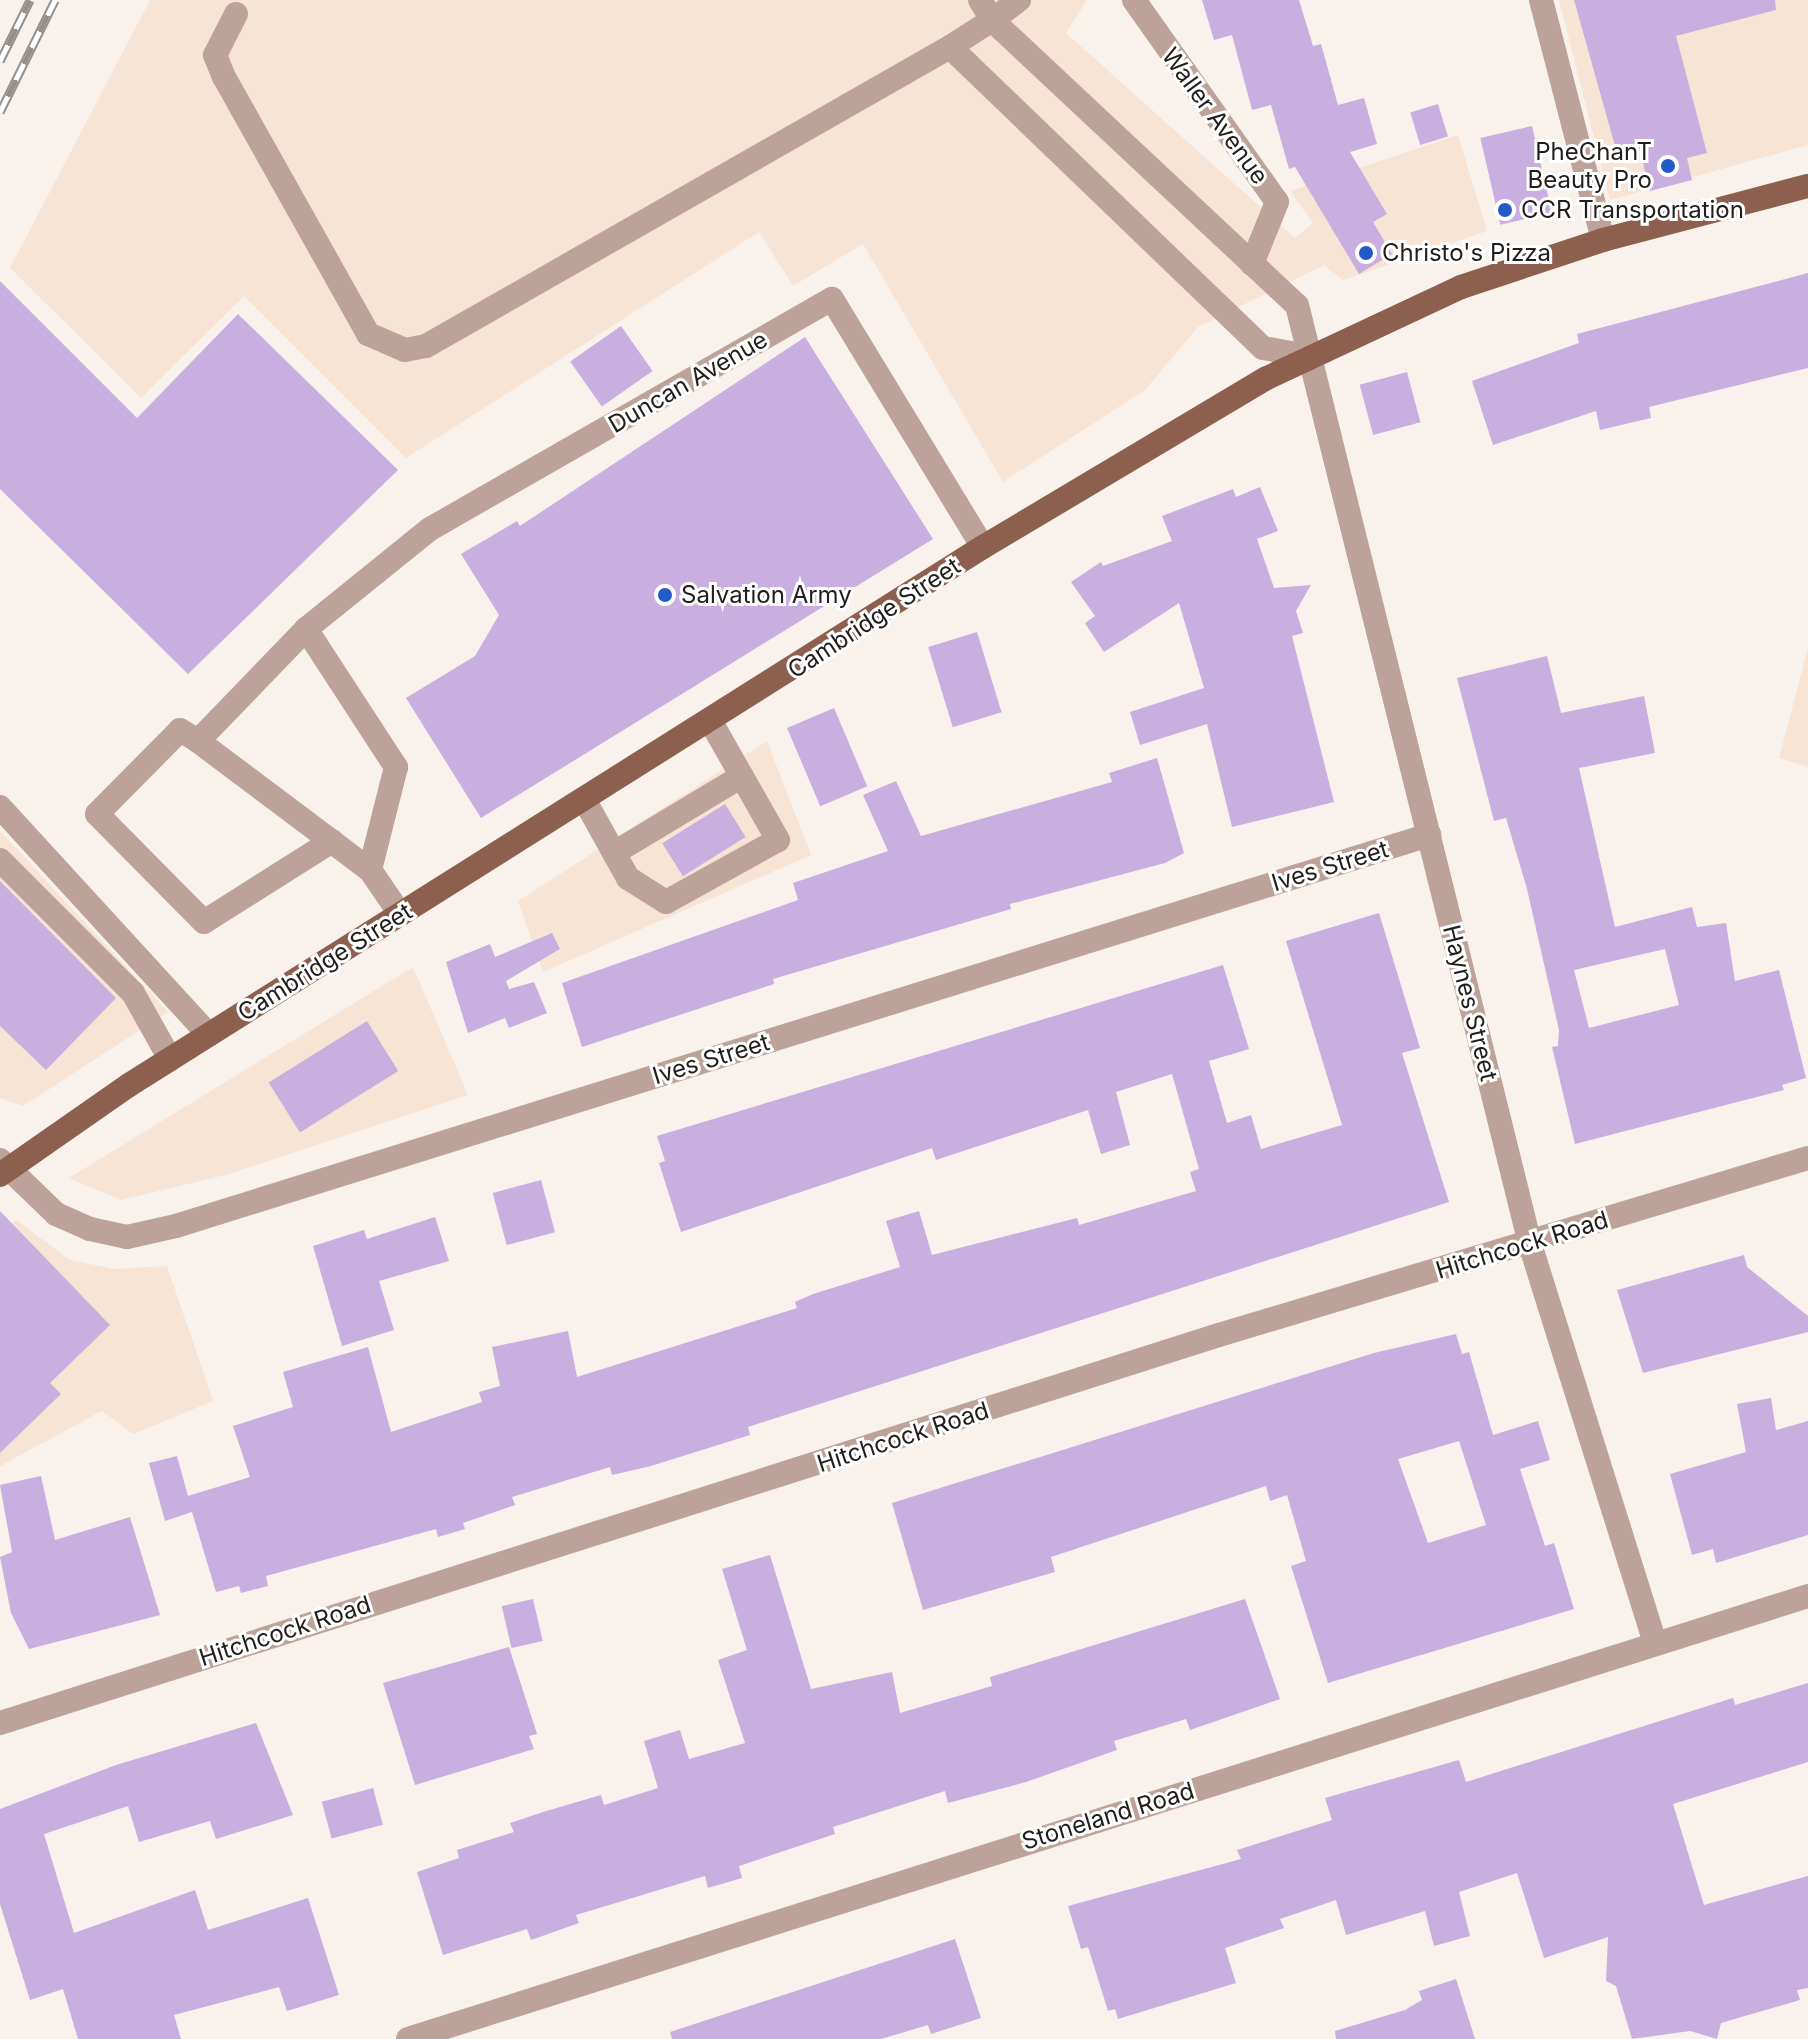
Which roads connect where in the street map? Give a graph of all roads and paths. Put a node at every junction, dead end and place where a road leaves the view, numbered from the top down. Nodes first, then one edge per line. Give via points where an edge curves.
1 (1019, 0) edge
2 (1134, 0) edge
3 (1541, 0) edge
4 (986, 10) edge
5 (236, 14) dead end
6 (950, 47) junction
7 (1808, 186) edge
8 (1603, 240) junction
9 (1252, 264) junction
10 (1307, 356) junction
11 (983, 547) junction
12 (306, 629) junction
13 (711, 722) junction
14 (198, 741) junction
15 (742, 776) junction
16 (585, 801) junction
17 (0, 807) edge
18 (1429, 835) junction
19 (332, 841) junction
20 (614, 853) junction
21 (0, 860) edge
22 (370, 870) junction
23 (400, 914) junction
24 (209, 1035) junction
25 (170, 1059) junction
26 (1808, 1158) edge
27 (3, 1168) edge
28 (1530, 1244) junction
29 (1808, 1596) edge
30 (1655, 1643) junction
31 (0, 1723) edge
32 (408, 2039) edge

1 - 4 street
2 - 9 street, Waller Avenue via 1277,202
3 - 8 street
4 - 6 street
4 - 9 street
5 - 6 street via 215,55 224,77 368,334 405,350 426,346
6 - 10 street via 1263,348
7 - 8 main road, Cambridge Street
8 - 10 main road, Cambridge Street via 1461,287
9 - 10 street via 1297,305
10 - 11 main road, Cambridge Street
10 - 18 street, Haynes Street
11 - 12 street, Duncan Avenue via 832,299 430,529
11 - 13 main road, Cambridge Street
12 - 14 street
12 - 22 street via 396,767
13 - 15 street
13 - 16 main road, Cambridge Street
14 - 19 street
14 - 19 street via 180,730 97,814 204,922
15 - 20 street
15 - 20 street via 778,840 666,902 628,878
16 - 20 street
16 - 23 main road, Cambridge Street
17 - 24 street
18 - 27 street, Ives Street via 176,1226 127,1237 90,1229 56,1214
18 - 28 street, Haynes Street
19 - 22 street
21 - 25 street via 133,993
22 - 23 street
23 - 24 main road, Cambridge Street
24 - 25 main road, Cambridge Street
25 - 27 main road, Cambridge Street
26 - 28 street, Hitchcock Road
28 - 30 street, Haynes Street
28 - 31 street, Hitchcock Road via 1219,1335
29 - 30 street, Stoneland Road
30 - 32 street, Stoneland Road

